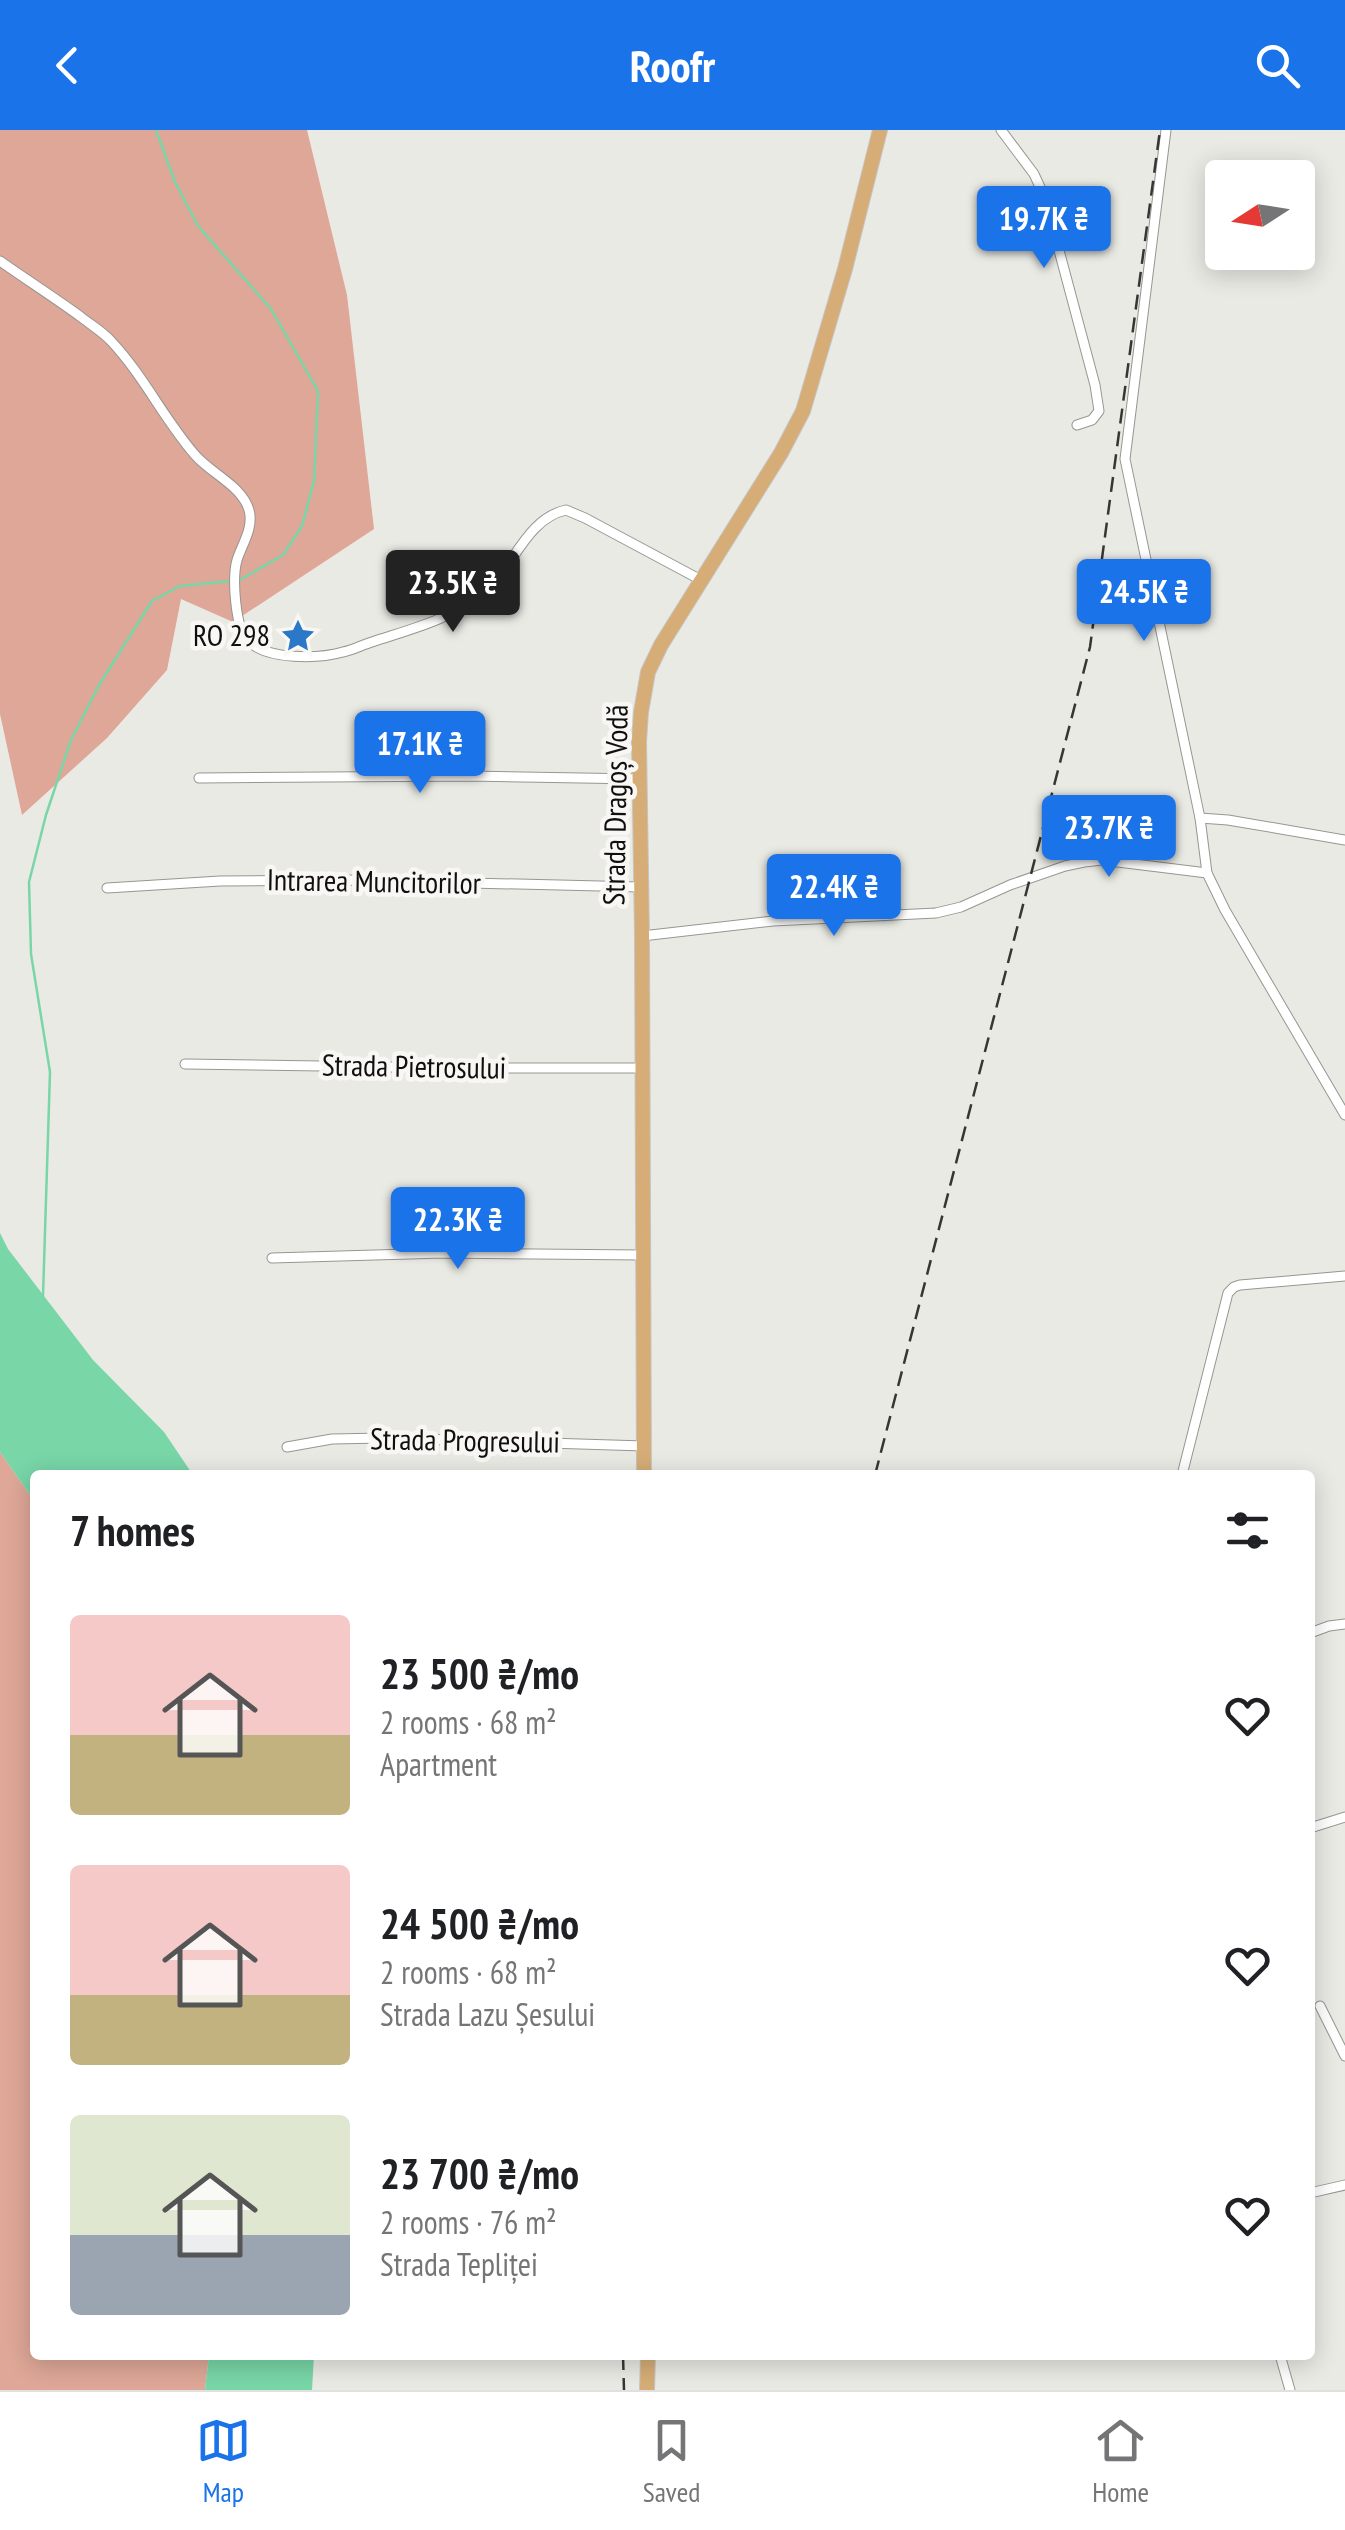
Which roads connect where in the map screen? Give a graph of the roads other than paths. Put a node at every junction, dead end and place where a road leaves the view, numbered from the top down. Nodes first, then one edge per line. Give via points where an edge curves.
1 (880, 130) edge
2 (1001, 130) edge
3 (1166, 130) edge
4 (0, 262) edge
5 (1077, 425) dead end
6 (700, 580) junction
7 (199, 778) dead end
8 (640, 778) junction
9 (1200, 818) junction
10 (1345, 840) edge
11 (1207, 873) junction
12 (641, 887) junction
13 (107, 888) dead end
14 (642, 936) junction
15 (185, 1064) dead end
16 (642, 1068) junction
17 (1345, 1115) edge
18 (643, 1255) junction
19 (272, 1258) dead end
20 (1345, 1276) edge
21 (644, 1446) junction
22 (287, 1447) dead end
23 (644, 1470) edge
24 (1183, 1470) edge
25 (1345, 1624) edge
26 (1315, 1631) edge
27 (1345, 1817) edge
28 (1315, 1826) edge
29 (1320, 2006) dead end
30 (1345, 2056) edge
31 (1345, 2186) edge
32 (1315, 2192) edge
33 (648, 2360) edge
34 (1281, 2360) edge
35 (647, 2390) edge
36 (1290, 2390) edge

1 - 6 main road, Strada Dragoș Vodă via 803,411
2 - 5 street via 1045,198 1094,384 1099,411
3 - 9 street via 1125,458
4 - 6 street via 110,339 175,432 243,497 250,528 235,586 240,629 259,648 306,658 344,652 458,612 487,591 544,519 566,510
6 - 8 main road, Strada Dragoș Vodă via 648,672
7 - 8 street
8 - 12 main road, Strada Dragoș Vodă
9 - 10 street
9 - 11 street
11 - 14 street via 1102,860 1064,866 936,913
11 - 17 street
12 - 13 street, Intrarea Muncitorilor via 292,880
12 - 14 main road, Strada Dragoș Vodă
14 - 16 main road, Strada Dragoș Vodă
15 - 16 street, Strada Pietrosului
16 - 18 main road, Strada Dragoș Vodă
18 - 19 street
18 - 21 main road, Strada Dragoș Vodă
20 - 24 street via 1240,1285 1228,1293
21 - 22 street, Strada Progresului via 384,1438
21 - 23 main road, Strada Dragoș Vodă
25 - 26 street
27 - 28 street
29 - 30 street
31 - 32 street
33 - 35 main road
34 - 36 street

